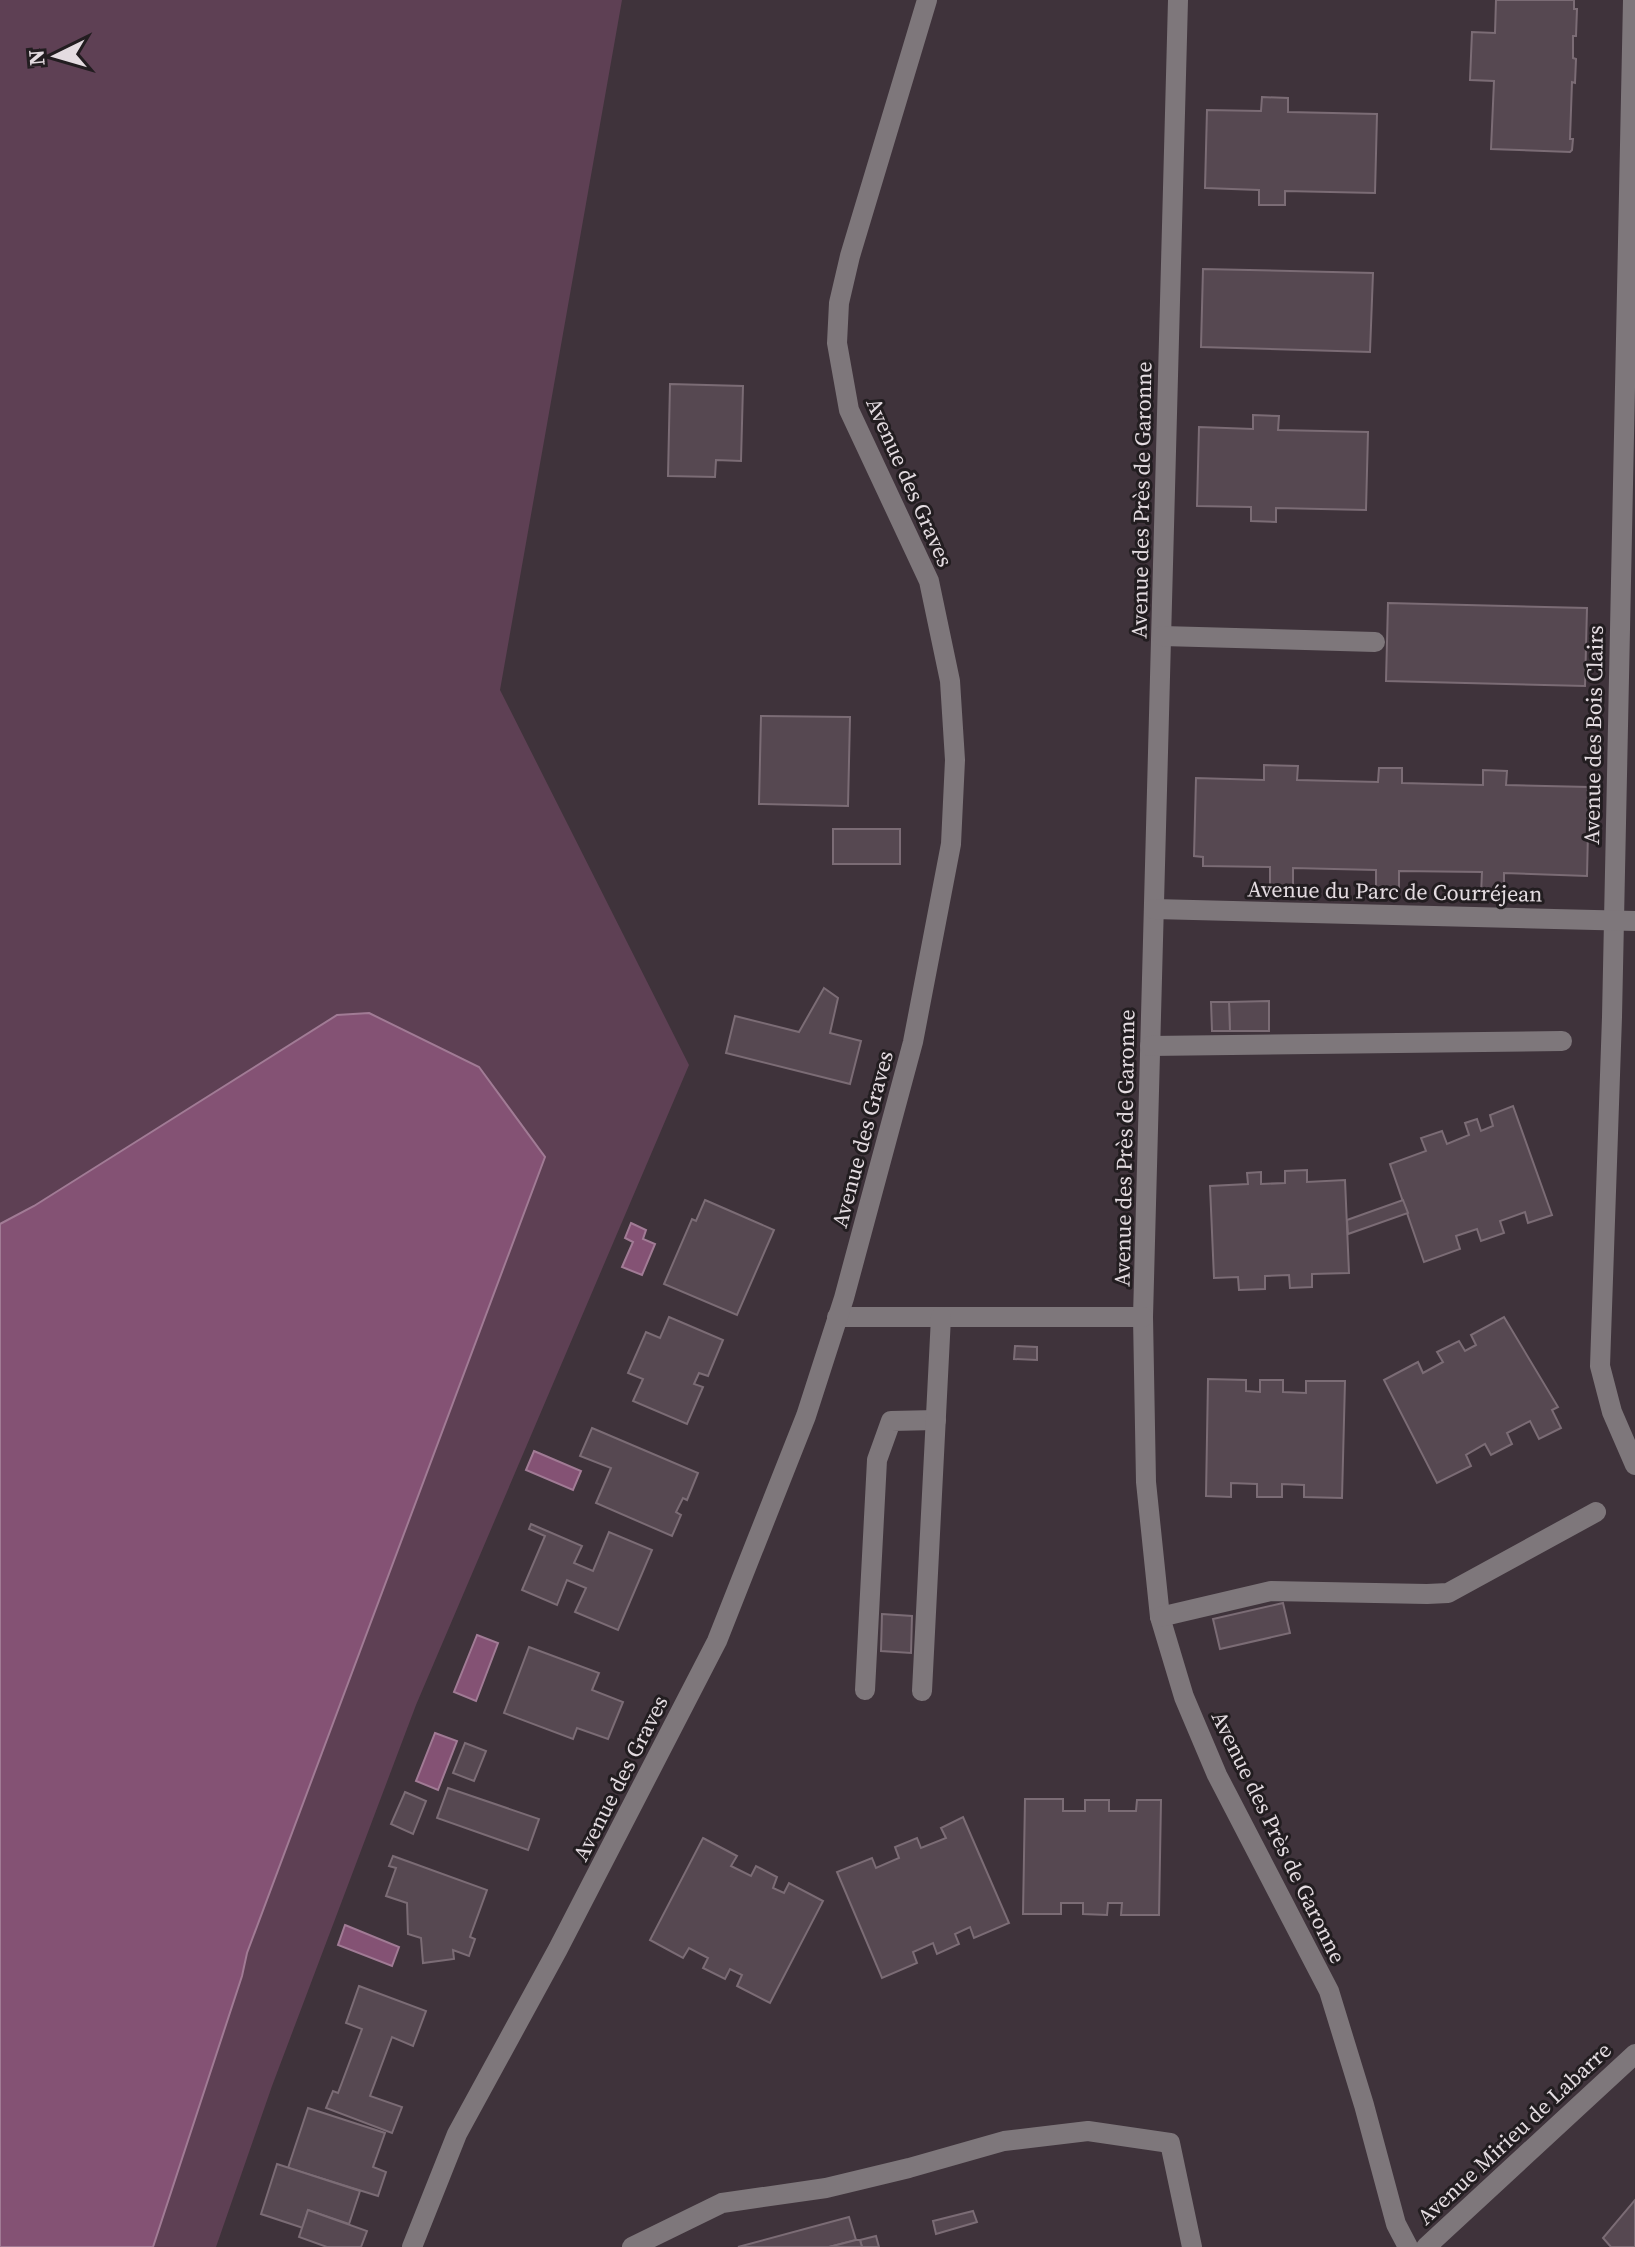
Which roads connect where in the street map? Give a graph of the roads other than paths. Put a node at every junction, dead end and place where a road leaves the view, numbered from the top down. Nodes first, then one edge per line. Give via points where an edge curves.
1 (927, 0) edge
2 (1178, 0) edge
3 (1633, 0) edge
4 (1162, 636) junction
5 (1375, 642) dead end
6 (1154, 909) junction
7 (1612, 920) junction
8 (1635, 921) edge
9 (1562, 1041) dead end
10 (1150, 1046) junction
11 (837, 1317) junction
12 (941, 1317) junction
13 (1143, 1317) junction
14 (936, 1420) junction
15 (1635, 1465) edge
16 (1596, 1512) dead end
17 (1160, 1617) junction
18 (865, 1690) dead end
19 (922, 1691) dead end
20 (1635, 2054) edge
21 (412, 2247) edge
22 (632, 2247) edge
23 (1192, 2247) edge
24 (1408, 2247) edge
25 (1426, 2247) edge

1 - 11 street, Avenue des Graves via 850,256 837,343 849,410 929,581 950,681 955,760 951,844 913,1042
2 - 4 street, Avenue des Près de Garonne
3 - 7 street, Avenue des Bois Clairs
4 - 5 street
4 - 6 street, Avenue des Près de Garonne
6 - 7 street, Avenue du Parc de Courréjean
6 - 10 street, Avenue des Près de Garonne
7 - 8 street, Avenue du Parc de Courréjean
7 - 15 street, Avenue des Bois Clairs via 1600,1366 1612,1412
9 - 10 street
10 - 13 street, Avenue des Près de Garonne
11 - 12 street
11 - 21 street, Avenue des Graves via 806,1416 717,1641 457,2134
12 - 13 street
12 - 14 street
13 - 17 street, Avenue des Près de Garonne via 1146,1482
14 - 18 street via 891,1421 877,1460
14 - 19 street
16 - 17 street via 1448,1593 1271,1591
17 - 24 street, Avenue des Près de Garonne via 1184,1697 1217,1775 1329,1991 1396,2224
20 - 25 street, Avenue Mirieu de Labarre
22 - 23 street via 722,2203 826,2188 1004,2141 1088,2131 1170,2143

